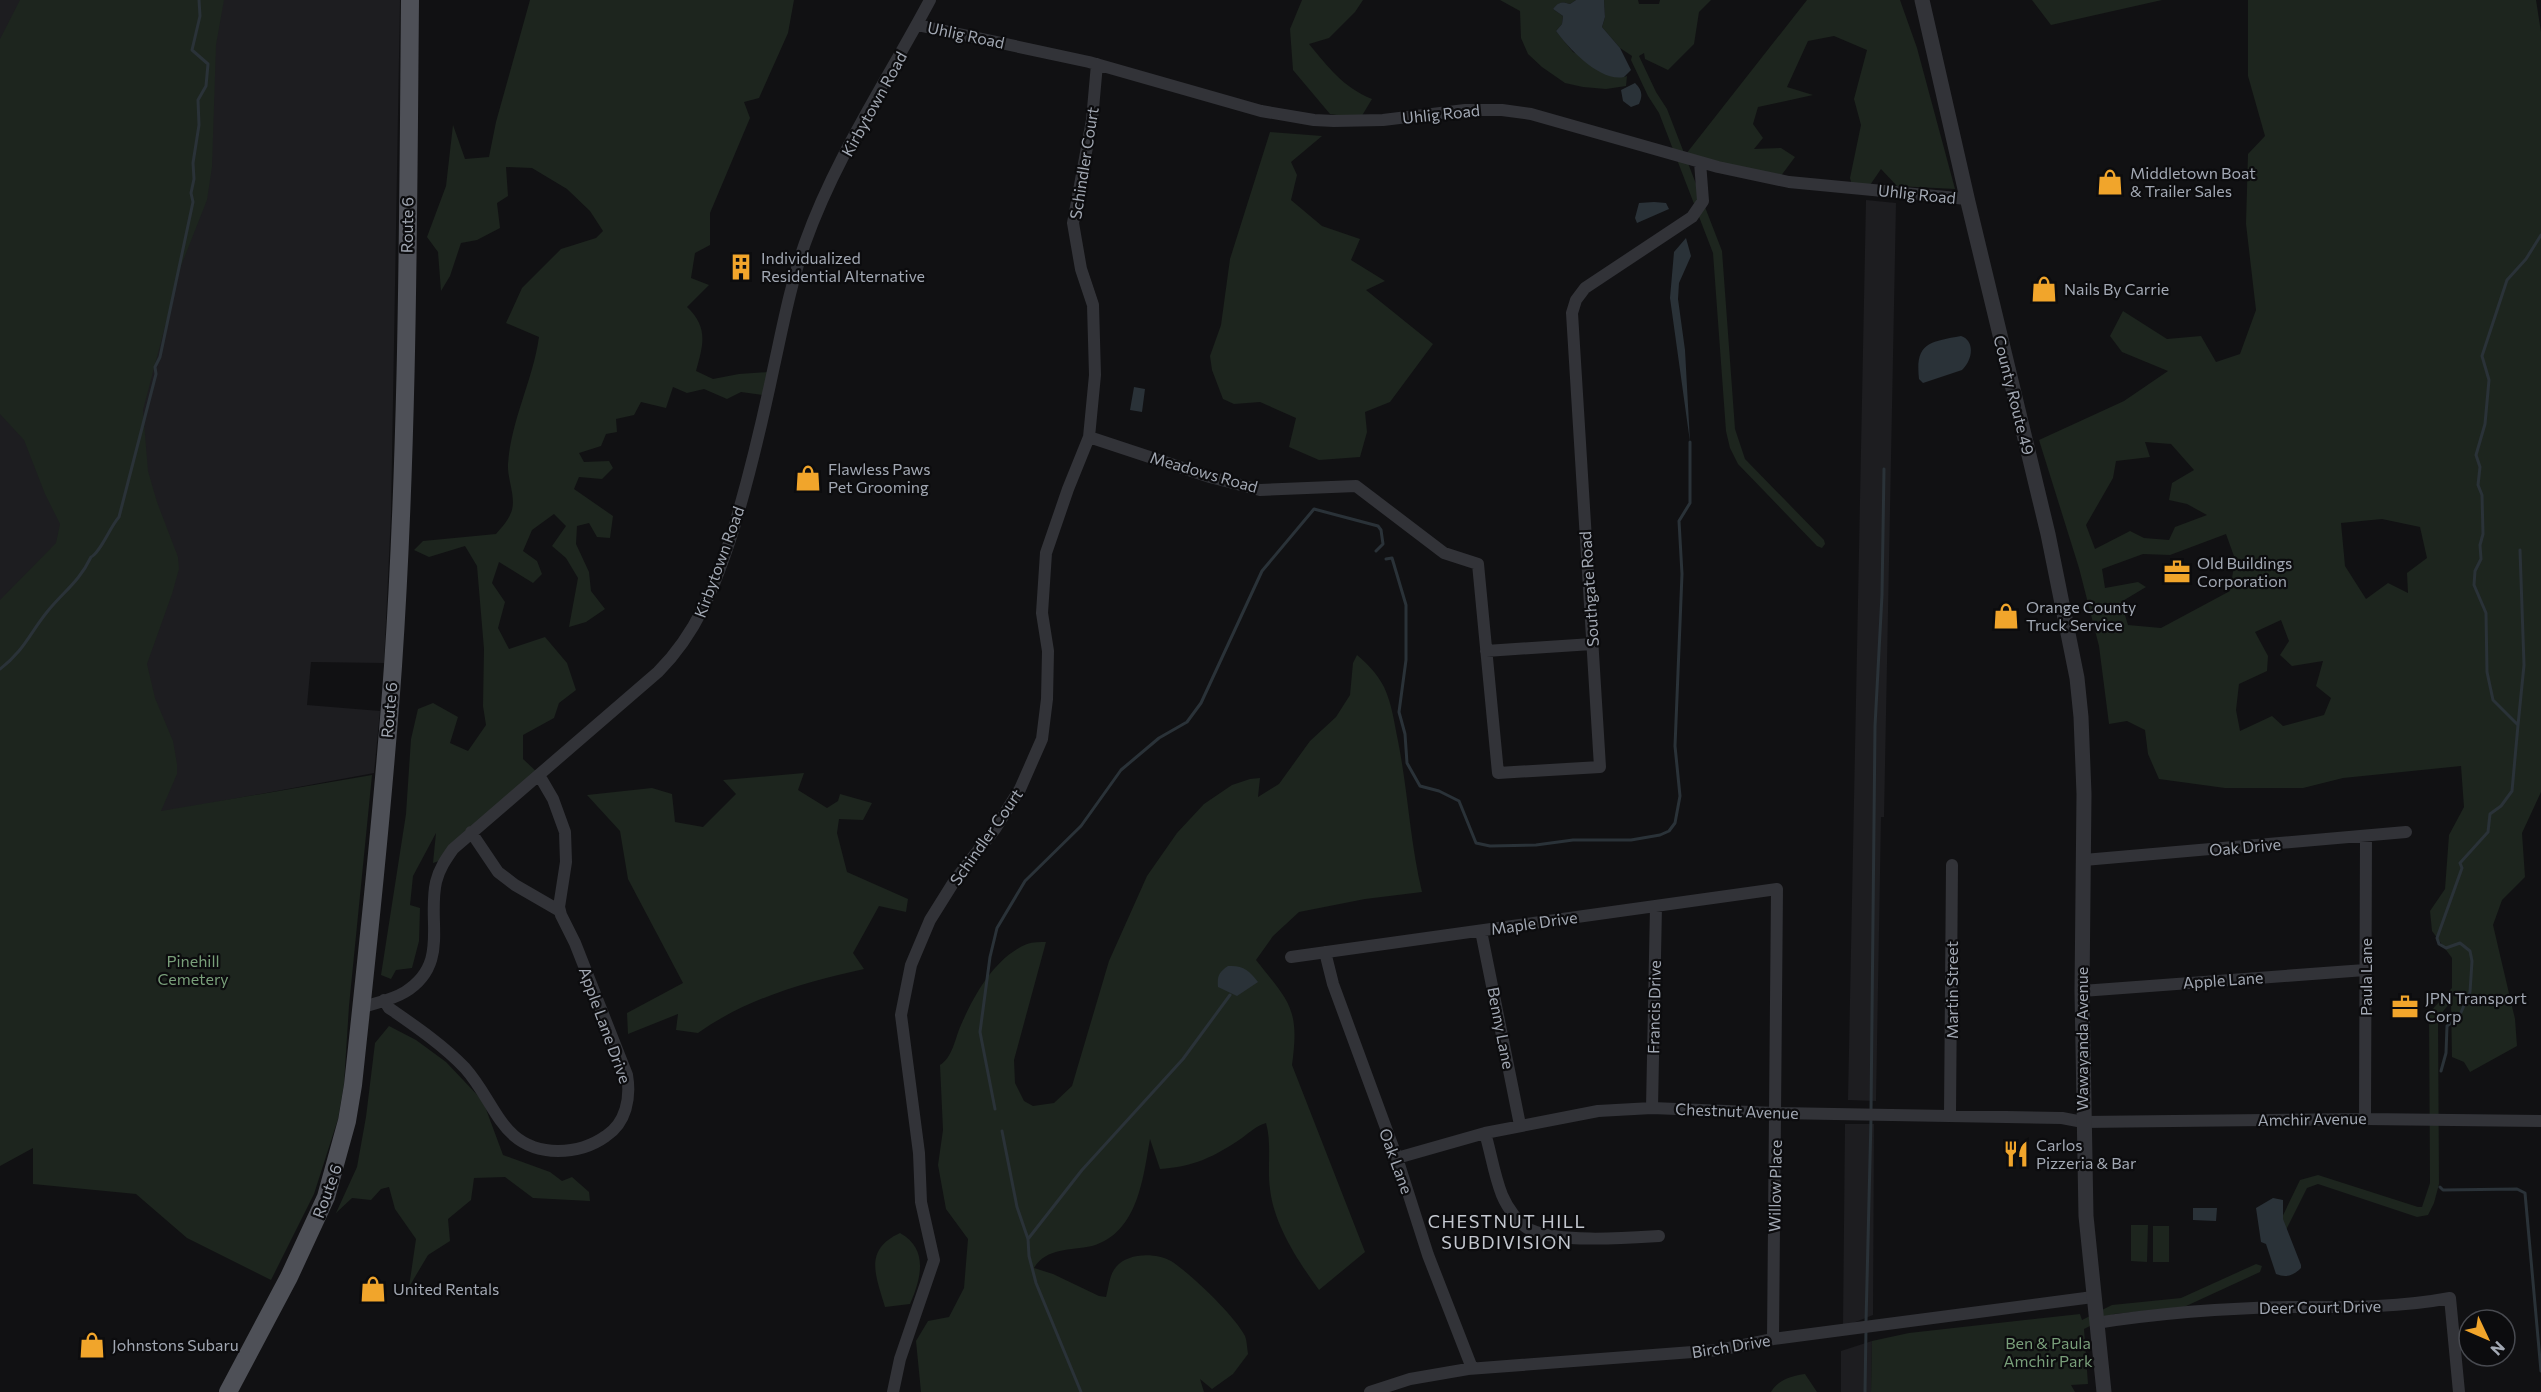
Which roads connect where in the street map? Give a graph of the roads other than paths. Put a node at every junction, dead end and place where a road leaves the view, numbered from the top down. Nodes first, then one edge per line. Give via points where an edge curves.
1 (410, 0) edge
2 (930, 0) edge
3 (1922, 0) edge
4 (917, 25) junction
5 (1097, 64) junction
6 (1700, 162) junction
7 (1967, 199) junction
8 (1089, 437) junction
9 (1478, 564) joint
10 (1592, 644) junction
11 (1486, 651) junction
12 (539, 776) junction
13 (2084, 794) joint
14 (471, 832) junction
15 (2406, 832) dead end
16 (2366, 836) junction
17 (2084, 860) junction
18 (1952, 865) dead end
19 (1778, 889) joint
20 (1656, 906) junction
21 (560, 911) junction
22 (1481, 931) junction
23 (1325, 952) junction
24 (1291, 957) dead end
25 (2365, 970) junction
26 (2082, 991) junction
27 (384, 1000) junction
28 (361, 1008) junction
29 (1652, 1108) junction
30 (1776, 1113) junction
31 (1950, 1115) junction
32 (2365, 1119) junction
33 (2541, 1121) edge
34 (2083, 1122) junction
35 (1520, 1125) junction
36 (1485, 1133) junction
37 (1397, 1158) junction
38 (1659, 1236) dead end
39 (2093, 1297) junction
40 (2096, 1323) junction
41 (1773, 1339) junction
42 (1472, 1368) junction
43 (228, 1392) edge
44 (893, 1392) edge
45 (1370, 1392) edge
46 (2104, 1392) edge
47 (2459, 1392) edge

1 - 28 main road, Route 6 via 398,564 391,691
2 - 4 street, Kirbytown Road
3 - 7 street, County Route 49
4 - 5 street, Uhlig Road
4 - 12 street, Kirbytown Road via 838,168 811,227 791,290 743,497 718,574 696,624 679,651 658,672
5 - 6 street, Uhlig Road via 1261,111 1304,118 1334,122 1502,110 1549,119
5 - 8 street, Schindler Court via 1092,120 1074,224 1093,304 1096,339
6 - 7 street, Uhlig Road via 1789,182
6 - 10 street, Southgate Road via 1703,201 1692,217 1585,288 1572,313
7 - 13 street, County Route 49 via 2069,634 2081,717
8 - 9 street, Meadows Road via 1260,490 1356,486 1444,553
8 - 44 street, Schindler Court via 1046,553 1042,613 1048,651 1047,699 1041,739 1020,789 930,920 911,965 901,1015 919,1153 921,1202 934,1260 900,1359
9 - 11 street, Southgate Road
10 - 11 street
10 - 11 street, Southgate Road via 1600,766 1498,774
12 - 14 street, Kirbytown Road
12 - 21 street via 553,799 565,832
13 - 17 street, Wawayanda Avenue
14 - 21 street via 498,873
14 - 27 street, Kirbytown Road via 453,849 439,872 435,943 429,965 415,984
15 - 16 street, Oak Drive
16 - 17 street, Oak Drive
16 - 25 street, Paula Lane
17 - 26 street, Wawayanda Avenue
18 - 31 street, Martin Street
19 - 20 street, Maple Drive
19 - 30 street, Willow Place
20 - 22 street, Maple Drive
20 - 29 street, Francis Drive
21 - 27 street, Apple Lane Drive via 627,1075 628,1098 622,1117 612,1132 600,1140 567,1151 540,1150 522,1143 508,1130 462,1065
22 - 23 street, Maple Drive
22 - 35 street, Benny Lane
23 - 24 street, Maple Drive
23 - 37 street, Oak Lane via 1333,984
25 - 26 street, Apple Lane
25 - 32 street, Paula Lane
26 - 34 street, Wawayanda Avenue
27 - 28 street, Kirbytown Road
28 - 43 main road, Route 6 via 347,1121 326,1197
29 - 30 street, Chestnut Avenue
29 - 35 street, Chestnut Avenue via 1598,1111
30 - 31 street, Chestnut Avenue
30 - 41 street, Willow Place
31 - 34 street, Chestnut Avenue
32 - 33 street, Amchir Avenue
32 - 34 street, Amchir Avenue
34 - 39 street, Wawayanda Avenue
35 - 36 street, Chestnut Avenue
36 - 37 street, Chestnut Avenue
36 - 38 street via 1502,1196 1529,1230 1545,1235 1614,1239
37 - 42 street, Oak Lane via 1428,1255
39 - 40 street, Wawayanda Avenue
39 - 41 street, Birch Drive
40 - 46 street, Wawayanda Avenue
40 - 47 street, Deer Court Drive via 2157,1313 2359,1308 2450,1298
41 - 42 street, Birch Drive via 1669,1355
42 - 45 street, Birch Drive via 1410,1379

